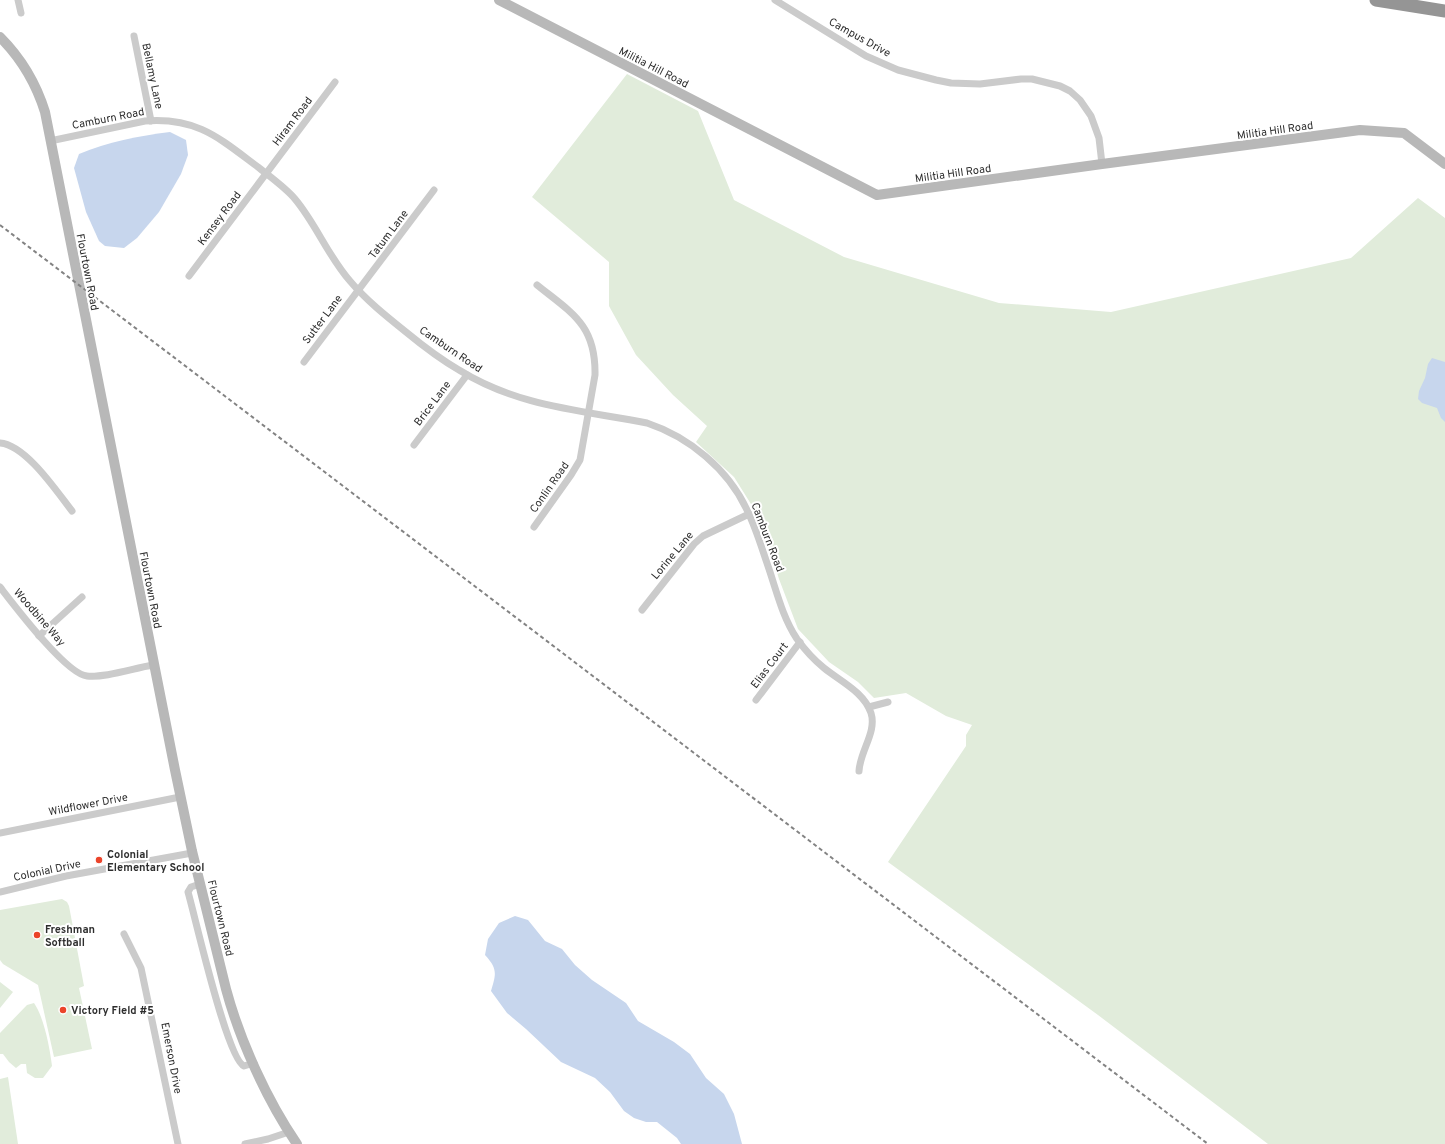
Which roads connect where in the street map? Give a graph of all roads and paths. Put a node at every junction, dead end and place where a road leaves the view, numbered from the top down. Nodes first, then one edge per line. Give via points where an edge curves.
1 (18, 0) edge
2 (499, 0) edge
3 (775, 0) edge
4 (1376, 0) edge
5 (1445, 11) edge
6 (21, 13) dead end
7 (134, 36) dead end
8 (0, 37) edge
9 (335, 82) dead end
10 (151, 120) junction
11 (50, 141) junction
12 (1102, 164) junction
13 (1445, 164) edge
14 (266, 174) junction
15 (434, 190) dead end
16 (189, 276) dead end
17 (537, 285) dead end
18 (358, 290) junction
19 (304, 362) dead end
20 (467, 375) junction
21 (589, 413) junction
22 (0, 443) edge
23 (414, 445) dead end
24 (72, 512) dead end
25 (749, 514) junction
26 (534, 527) dead end
27 (0, 587) edge
28 (82, 596) dead end
29 (642, 610) dead end
30 (39, 636) junction
31 (800, 642) junction
32 (153, 665) junction
33 (756, 700) dead end
34 (888, 702) dead end
35 (869, 707) junction
36 (859, 771) dead end
37 (180, 797) junction
38 (0, 833) edge
39 (192, 853) junction
40 (0, 892) edge
41 (124, 934) dead end
42 (289, 1132) junction
43 (178, 1144) edge
44 (245, 1144) edge
45 (297, 1144) edge

1 - 6 street
2 - 12 main road, Militia Hill Road via 877,195
3 - 12 street, Campus Drive via 866,56 898,70 951,83 980,84 1032,79 1052,83 1070,91 1091,116 1099,138
4 - 5 highway
7 - 10 street, Bellamy Lane
8 - 11 main road, Flourtown Road via 19,59 37,89 45,112
9 - 14 street, Hiram Road
10 - 11 street, Camburn Road
10 - 14 street, Camburn Road via 173,121 210,133
11 - 32 main road, Flourtown Road
12 - 13 main road, Militia Hill Road via 1360,130 1404,134
14 - 16 street, Kensey Road
14 - 18 street, Camburn Road via 294,197 339,268
15 - 18 street, Tatum Lane
17 - 21 street, Conlin Road via 579,320 591,341 595,375
18 - 19 street, Sutter Lane
18 - 20 street, Camburn Road via 434,354
20 - 21 street, Camburn Road via 527,401
20 - 23 street, Brice Lane
21 - 25 street, Camburn Road via 647,423 682,439 714,464 740,497
21 - 26 street, Conlin Road via 580,460
22 - 24 street via 24,454
25 - 29 street, Lorine Lane via 699,539 684,554
25 - 31 street, Camburn Road via 783,611
27 - 30 street, Woodbine Way
28 - 30 street
30 - 32 street, Woodbine Way via 70,666 85,676
31 - 33 street, Elias Court
31 - 35 street, Camburn Road via 817,662 857,693
32 - 37 main road, Flourtown Road
34 - 35 street
35 - 36 street via 873,718 872,731 861,756
37 - 38 street, Wildflower Drive
37 - 39 main road, Flourtown Road
39 - 40 street, Colonial Drive via 66,876
39 - 42 main road, Flourtown Road via 232,1010 269,1096
41 - 43 street, Emerson Drive via 141,968
42 - 44 street
42 - 45 main road, Flourtown Road

